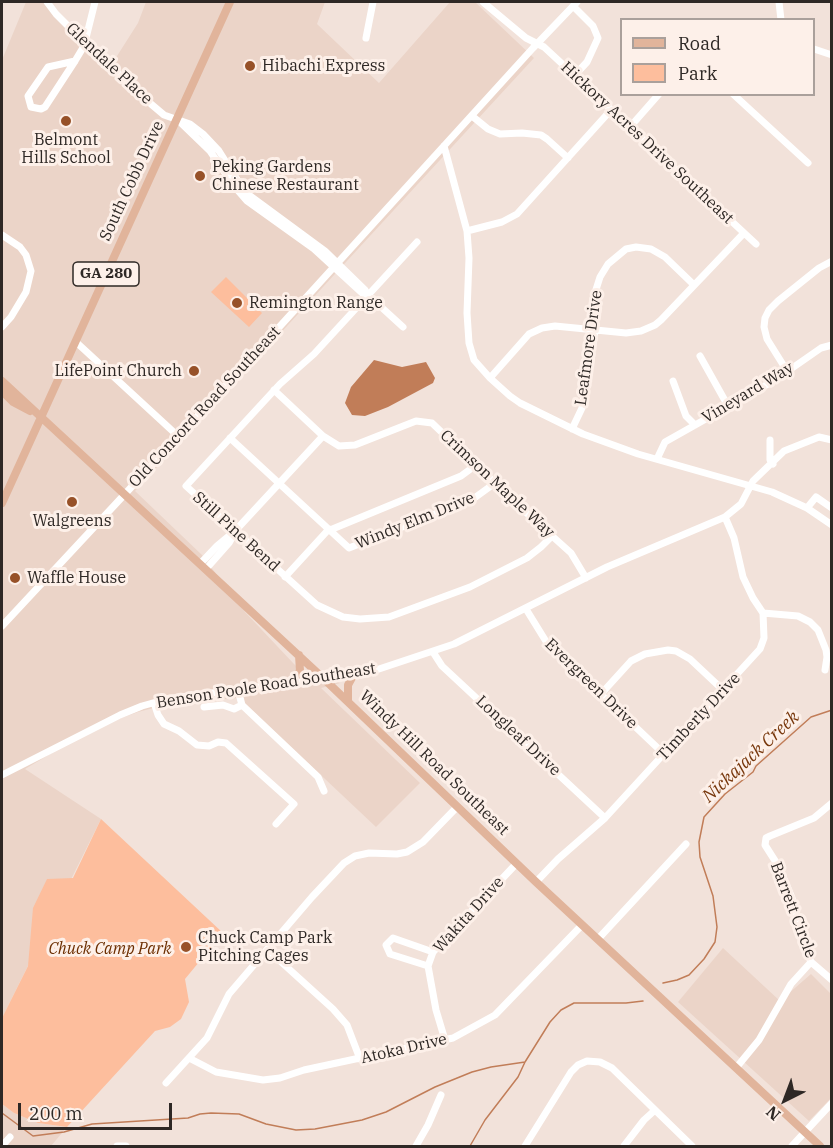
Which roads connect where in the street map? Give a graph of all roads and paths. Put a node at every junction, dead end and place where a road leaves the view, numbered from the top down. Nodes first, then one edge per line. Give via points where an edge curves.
1 (47, 2) edge
2 (95, 2) edge
3 (230, 2) edge
4 (373, 2) edge
5 (483, 2) edge
6 (779, 2) edge
7 (575, 4) edge
8 (781, 18) edge
9 (366, 38) dead end
10 (85, 42) junction
11 (537, 43) junction
12 (815, 50) edge
13 (831, 55) edge
14 (75, 61) junction
15 (574, 76) junction
16 (657, 96) edge
17 (735, 96) edge
18 (611, 110) junction
19 (472, 116) junction
20 (177, 120) junction
21 (630, 127) junction
22 (444, 146) junction
23 (568, 158) junction
24 (808, 163) dead end
25 (467, 231) junction
26 (744, 233) junction
27 (2, 235) edge
28 (417, 242) dead end
29 (756, 244) dead end
30 (831, 261) edge
31 (335, 265) junction
32 (693, 284) junction
33 (368, 295) junction
34 (2, 327) edge
35 (403, 327) dead end
36 (593, 331) junction
37 (75, 342) junction
38 (831, 345) edge
39 (699, 356) dead end
40 (787, 371) junction
41 (490, 378) junction
42 (2, 381) edge
43 (673, 381) dead end
44 (274, 390) junction
45 (2, 392) edge
46 (728, 406) junction
47 (41, 417) junction
48 (695, 425) junction
49 (572, 429) junction
50 (323, 436) junction
51 (179, 437) junction
52 (230, 438) junction
53 (770, 440) dead end
54 (831, 440) edge
55 (657, 459) junction
56 (773, 464) junction
57 (476, 465) junction
58 (279, 483) junction
59 (495, 483) junction
60 (751, 486) junction
61 (124, 494) junction
62 (2, 503) edge
63 (807, 508) junction
64 (831, 508) edge
65 (725, 517) junction
66 (831, 525) edge
67 (329, 529) junction
68 (235, 531) junction
69 (552, 536) junction
70 (203, 566) junction
71 (285, 577) junction
72 (586, 578) junction
73 (526, 609) junction
74 (763, 613) junction
75 (2, 626) edge
76 (433, 652) junction
77 (299, 655) junction
78 (825, 670) dead end
79 (354, 674) junction
80 (324, 679) junction
81 (291, 683) junction
82 (238, 690) junction
83 (723, 690) junction
84 (601, 694) junction
85 (348, 701) junction
86 (154, 703) junction
87 (242, 705) junction
88 (204, 707) dead end
89 (664, 754) junction
90 (2, 775) edge
91 (324, 791) dead end
92 (831, 804) edge
93 (457, 807) junction
94 (605, 818) junction
95 (276, 824) dead end
96 (686, 844) dead end
97 (516, 864) junction
98 (536, 882) junction
99 (582, 924) junction
100 (598, 939) junction
101 (268, 950) junction
102 (433, 952) junction
103 (811, 962) junction
104 (428, 966) junction
105 (831, 980) edge
106 (445, 1040) junction
107 (189, 1058) junction
108 (360, 1059) junction
109 (736, 1068) junction
110 (166, 1083) dead end
111 (441, 1095) dead end
112 (831, 1103) edge
113 (654, 1111) junction
114 (805, 1132) junction
115 (10, 1137) dead end
116 (2, 1146) edge
117 (117, 1146) edge
118 (126, 1146) edge
119 (416, 1146) edge
120 (525, 1146) edge
121 (624, 1146) edge
122 (692, 1146) edge
123 (792, 1146) edge
124 (820, 1146) edge

1 - 10 street, Glendale Place
2 - 10 street
3 - 20 main road, South Cobb Drive / GA 280
4 - 9 street
5 - 11 street, Hickory Acres Drive Southeast
6 - 8 street
7 - 11 street, Old Concord Road Southeast
7 - 15 street via 598,39 587,62
10 - 14 street
10 - 20 street, Glendale Place via 151,104
11 - 15 street, Hickory Acres Drive Southeast
11 - 19 street, Old Concord Road Southeast
12 - 13 street
14 - 14 street via 45,107 31,107 28,96 48,67
15 - 18 street, Hickory Acres Drive Southeast
16 - 21 street
17 - 24 street
18 - 21 street, Hickory Acres Drive Southeast
18 - 23 street
19 - 22 street, Old Concord Road Southeast
19 - 23 street via 500,134 541,135
20 - 31 street, Glendale Place via 210,151 247,201
20 - 37 main road, South Cobb Drive / GA 280
21 - 26 street, Hickory Acres Drive Southeast
22 - 25 street
22 - 31 street, Old Concord Road Southeast
23 - 25 street via 517,214
25 - 41 street via 468,336 474,360
26 - 29 street, Hickory Acres Drive Southeast
26 - 32 street
27 - 34 street via 20,247 31,271 26,292
28 - 33 street, Still Pine Bend
30 - 40 street via 778,301 765,318 767,339
31 - 33 street, Glendale Place
31 - 51 street, Old Concord Road Southeast
32 - 36 street via 662,320 648,328 626,333
32 - 36 street, Leafmore Drive via 658,252 644,247 626,249 600,277 593,299
33 - 35 street, Glendale Place
33 - 44 street, Still Pine Bend via 314,354
36 - 41 street via 542,328 529,334
36 - 49 street, Leafmore Drive via 582,408
37 - 47 main road, South Cobb Drive / GA 280
37 - 51 street
38 - 40 street, Vineyard Way
39 - 46 street
40 - 46 street, Vineyard Way
41 - 49 street via 510,396
42 - 47 main road, Windy Hill Road Southeast
43 - 48 street via 686,416
44 - 50 street, Crimson Maple Way
44 - 52 street, Still Pine Bend
45 - 47 main road, Windy Hill Road Southeast
46 - 48 street, Vineyard Way
47 - 61 main road, Windy Hill Road Southeast
47 - 62 main road, South Cobb Drive / GA 280
48 - 55 street, Vineyard Way via 664,442
49 - 55 street
50 - 57 street, Crimson Maple Way via 347,447 412,422 428,421
50 - 58 street
51 - 61 street, Old Concord Road Southeast
52 - 58 street, Windy Elm Drive
52 - 68 street, Still Pine Bend via 186,486
53 - 56 street
54 - 56 street, Benson Poole Road Southeast via 819,437 784,451
55 - 60 street
56 - 60 street, Benson Poole Road Southeast
57 - 59 street, Crimson Maple Way
57 - 67 street via 461,477
58 - 67 street, Windy Elm Drive
58 - 68 street
59 - 67 street, Windy Elm Drive via 473,499 349,548
59 - 69 street, Crimson Maple Way
60 - 63 street
60 - 65 street, Benson Poole Road Southeast via 741,504
61 - 70 main road, Windy Hill Road Southeast
61 - 75 street, Old Concord Road Southeast
63 - 64 street via 816,497
63 - 66 street
65 - 72 street, Benson Poole Road Southeast
65 - 74 street via 735,538 743,577
67 - 71 street
68 - 70 street via 229,543
68 - 71 street, Still Pine Bend
69 - 71 street, Still Pine Bend via 527,558 470,587 379,619 352,618 325,609
69 - 72 street, Crimson Maple Way via 574,556
70 - 77 main road, Windy Hill Road Southeast
72 - 73 street, Benson Poole Road Southeast
73 - 76 street, Benson Poole Road Southeast
73 - 84 street, Evergreen Drive via 547,643
74 - 78 street via 810,621 826,650
74 - 83 street, Timberly Drive via 764,638 760,649
76 - 79 street, Benson Poole Road Southeast
76 - 94 street, Longleaf Drive via 442,666
77 - 80 main road, Windy Hill Road Southeast
77 - 81 main road via 300,671
79 - 80 street, Benson Poole Road Southeast
79 - 85 main road via 348,685
80 - 81 street, Benson Poole Road Southeast
80 - 85 main road, Windy Hill Road Southeast
81 - 82 street, Benson Poole Road Southeast
82 - 86 street, Benson Poole Road Southeast
82 - 87 street
83 - 84 street via 690,659 668,650 645,654 632,662
83 - 89 street, Timberly Drive
84 - 89 street, Evergreen Drive
85 - 93 main road, Windy Hill Road Southeast
86 - 90 street, Benson Poole Road Southeast via 123,713
86 - 95 street via 164,724 197,746 226,743 294,804
87 - 88 street via 234,709 223,705
87 - 91 street via 318,777
89 - 94 street, Timberly Drive
92 - 103 street, Barrett Circle via 814,818 773,834 765,842 792,898
93 - 97 main road, Windy Hill Road Southeast
93 - 101 street via 423,843 407,852 369,853 344,863
94 - 98 street, Timberly Drive
96 - 100 street
97 - 98 main road, Windy Hill Road Southeast
97 - 102 street, Wakita Drive
98 - 99 main road, Windy Hill Road Southeast
99 - 100 main road, Windy Hill Road Southeast
99 - 106 street, Atoka Drive via 495,1015
100 - 109 main road, Windy Hill Road Southeast
101 - 107 street via 229,994 207,1038
101 - 108 street via 347,1025
102 - 104 street, Wakita Drive
102 - 104 street via 393,938 386,945 390,954
103 - 105 street, Barrett Circle
103 - 109 street via 791,984 759,1040
104 - 106 street, Wakita Drive
106 - 108 street, Atoka Drive
107 - 108 street, Atoka Drive via 216,1072 263,1080
107 - 110 street
109 - 114 main road, Windy Hill Road Southeast
111 - 119 street
112 - 114 street
113 - 120 street via 612,1068 587,1061 572,1072
113 - 121 street
113 - 122 street
114 - 123 street
114 - 124 main road, Windy Hill Road Southeast
115 - 116 street
117 - 118 street

